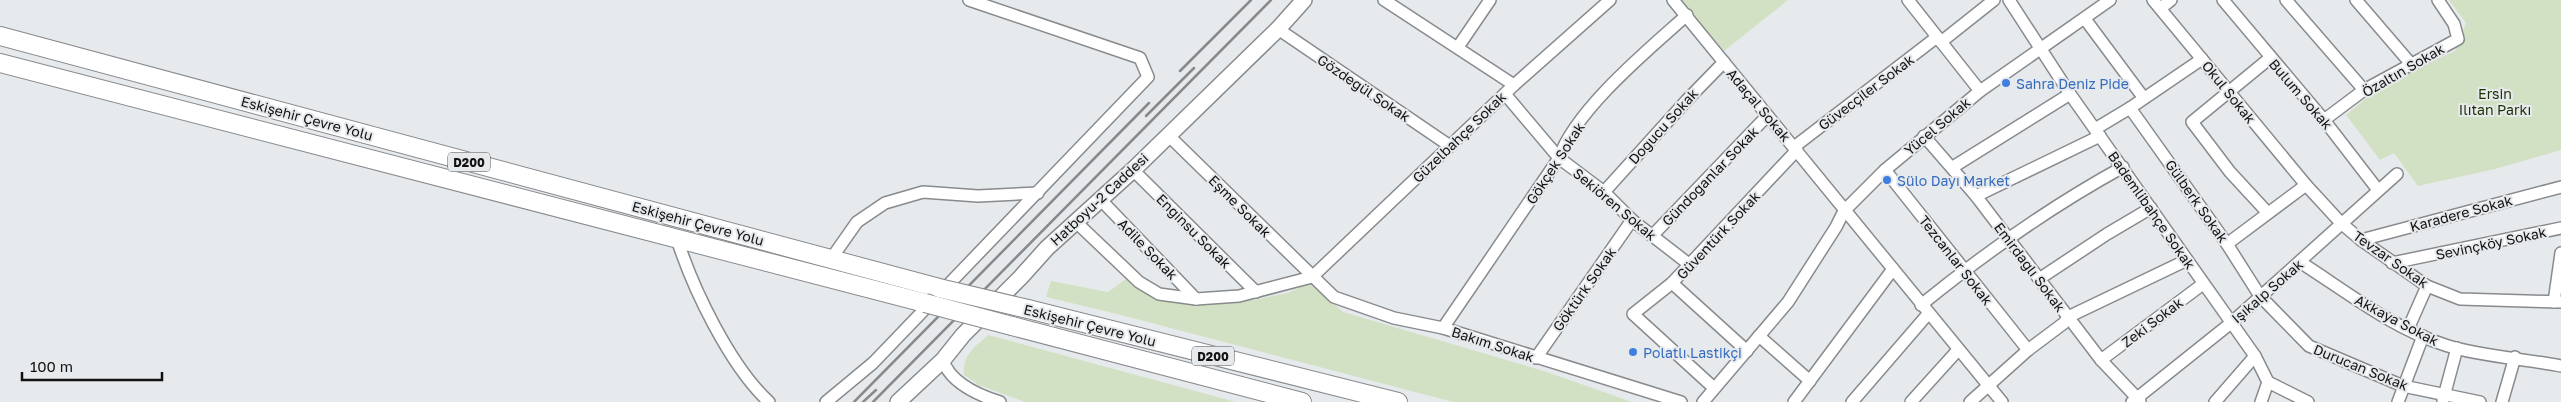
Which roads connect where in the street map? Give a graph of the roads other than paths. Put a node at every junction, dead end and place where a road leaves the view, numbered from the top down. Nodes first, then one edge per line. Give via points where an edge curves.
1 (969, 0) edge
2 (1304, 0) edge
3 (1384, 0) edge
4 (1490, 0) edge
5 (1610, 0) edge
6 (1673, 0) edge
7 (1908, 0) edge
8 (1994, 0) edge
9 (2009, 0) edge
10 (2110, 0) edge
11 (2171, 0) edge
12 (2222, 0) edge
13 (2286, 0) edge
14 (2356, 0) edge
15 (2438, 0) edge
16 (2157, 4) edge
17 (1687, 15) junction
18 (2085, 19) junction
19 (1278, 29) junction
20 (0, 36) edge
21 (1939, 40) junction
22 (1458, 47) junction
23 (2042, 49) junction
24 (2202, 58) junction
25 (2270, 58) junction
26 (1724, 62) junction
27 (0, 63) edge
28 (2411, 64) junction
29 (1514, 85) junction
30 (2364, 90) junction
31 (1980, 91) junction
32 (2230, 93) junction
33 (1505, 94) junction
34 (2070, 94) junction
35 (2143, 97) junction
36 (2130, 108) junction
37 (1767, 116) junction
38 (2324, 120) junction
39 (2097, 132) junction
40 (1168, 134) junction
41 (1924, 136) junction
42 (1450, 146) junction
43 (1796, 148) junction
44 (1559, 158) junction
45 (1953, 167) junction
46 (2123, 167) junction
47 (1133, 170) junction
48 (1885, 170) junction
49 (2397, 174) dead end
50 (2306, 185) junction
51 (2561, 186) edge
52 (2378, 190) junction
53 (1604, 192) junction
54 (1038, 193) junction
55 (1976, 196) junction
56 (1100, 200) junction
57 (2152, 208) junction
58 (1844, 211) junction
59 (2267, 212) junction
60 (1632, 220) junction
61 (1076, 223) junction
62 (2341, 223) junction
63 (2561, 228) edge
64 (1652, 236) junction
65 (2008, 237) junction
66 (677, 239) junction
67 (2361, 240) junction
68 (2227, 244) junction
69 (2561, 253) edge
70 (831, 259) junction
71 (2187, 260) junction
72 (2300, 262) junction
73 (2392, 263) junction
74 (1690, 265) junction
75 (1894, 269) junction
76 (1964, 270) junction
77 (1312, 277) junction
78 (2039, 279) junction
79 (1672, 283) junction
80 (2203, 284) junction
81 (2427, 286) junction
82 (1256, 292) junction
83 (2260, 296) junction
84 (1196, 299) junction
85 (2557, 302) edge
86 (1924, 310) junction
87 (2068, 317) junction
88 (2230, 323) junction
89 (1443, 328) junction
90 (2408, 329) junction
91 (1759, 336) junction
92 (2423, 336) junction
93 (2457, 348) junction
94 (1747, 350) junction
95 (1958, 350) junction
96 (2028, 350) junction
97 (2255, 356) junction
98 (1536, 358) junction
99 (2515, 358) junction
100 (943, 360) junction
101 (2101, 360) junction
102 (2561, 366) edge
103 (1810, 381) junction
104 (2268, 382) junction
105 (1988, 386) junction
106 (2403, 386) junction
107 (1714, 388) junction
108 (2444, 398) edge
109 (2136, 401) edge
110 (769, 402) edge
111 (826, 402) edge
112 (898, 402) edge
113 (1000, 402) edge
114 (1302, 402) edge
115 (1398, 402) edge
116 (1681, 402) edge
117 (1703, 402) edge
118 (1794, 402) edge
119 (1852, 402) edge
120 (1911, 402) edge
121 (1970, 402) edge
122 (2002, 402) edge
123 (2215, 402) edge
124 (2261, 402) edge
125 (2308, 402) edge
126 (2398, 402) edge
127 (2480, 402) edge
128 (2502, 402) edge

1 - 54 street via 1140,58 1148,77
2 - 19 main road, Hatboyu-2 Caddesi
3 - 22 street
4 - 22 street
5 - 29 street, Güzelbahçe Sokak
6 - 17 street, Adaçal Sokak
7 - 21 street
8 - 21 street, Güvecçiler Sokak
9 - 23 street, Bademlibahçe Sokak
10 - 18 street, Yücel Sokak
11 - 16 street
12 - 25 street, Bulum Sokak
13 - 30 street
14 - 28 street
15 - 28 street, Özaltın Sokak via 2454,24 2458,39
16 - 24 street, Okul Sokak
17 - 26 street, Adaçal Sokak
17 - 44 street, Gökçek Sokak via 1598,99 1563,146
18 - 23 street, Yücel Sokak
18 - 35 street
19 - 40 main road, Hatboyu-2 Caddesi
19 - 42 street, Gözdegül Sokak
20 - 70 highway, Eskişehir Çevre Yolu / D200
21 - 31 street
21 - 43 street, Güvecçiler Sokak
22 - 29 street
23 - 31 street, Yücel Sokak
23 - 34 street, Bademlibahçe Sokak
24 - 32 street, Okul Sokak
24 - 35 street
25 - 32 street
25 - 38 street, Bulum Sokak
26 - 37 street, Adaçal Sokak
26 - 53 street, Doğucu Sokak
27 - 66 highway, Eskişehir Çevre Yolu / D200
28 - 30 street, Özaltın Sokak
29 - 33 street, Güzelbahçe Sokak
30 - 38 street, Özaltın Sokak
31 - 41 street, Yücel Sokak
32 - 50 street, Okul Sokak
32 - 59 street via 2192,122 2235,178
33 - 42 street, Güzelbahçe Sokak
33 - 44 street, Sekiören Sokak
34 - 39 street, Bademlibahçe Sokak
34 - 45 street
35 - 36 street
36 - 39 street
36 - 68 street, Gülberk Sokak
37 - 43 street, Adaçal Sokak
37 - 64 street, Gündoğanlar Sokak
38 - 52 street, Bulum Sokak
39 - 46 street, Bademlibahçe Sokak
39 - 55 street
40 - 47 main road, Hatboyu-2 Caddesi
40 - 77 street, Eşme Sokak
41 - 45 street, Emirdağlı Sokak
41 - 48 street, Yücel Sokak
42 - 77 street, Güzelbahçe Sokak
43 - 58 street, Adaçal Sokak
43 - 74 street, Güventürk Sokak
44 - 53 street, Sekiören Sokak
44 - 89 street, Gökçek Sokak
45 - 55 street, Emirdağlı Sokak
46 - 57 street, Bademlibahçe Sokak
46 - 65 street via 2072,195
47 - 56 main road, Hatboyu-2 Caddesi
47 - 82 street, Enginsu Sokak
48 - 58 street, Yücel Sokak
48 - 76 street, Tezcanlar Sokak
49 - 52 street, Işıkalp Sokak
50 - 59 street
50 - 62 street, Okul Sokak
51 - 67 street, Karadere Sokak
52 - 62 street, Işıkalp Sokak
53 - 60 street, Sekiören Sokak
54 - 70 street via 978,196 923,192 885,203 857,222
54 - 111 street via 873,363
55 - 65 street, Emirdağlı Sokak
56 - 61 main road, Hatboyu-2 Caddesi
56 - 84 street, Adile Sokak
57 - 71 street, Bademlibahçe Sokak
57 - 78 street
58 - 75 street, Adaçal Sokak
58 - 91 street, Yücel Sokak via 1788,302
59 - 68 street
60 - 64 street, Sekiören Sokak
60 - 98 street, Göktürk Sokak
61 - 84 street via 1139,282 1159,294
61 - 100 main road, Hatboyu-2 Caddesi via 1047,248
62 - 67 street, Tevzar Sokak
62 - 72 street, Işıkalp Sokak
63 - 73 street, Sevinçköy Sokak
64 - 74 street, Sekiören Sokak
65 - 76 street
65 - 78 street, Emirdağlı Sokak
66 - 110 street via 690,278 734,358 754,389
66 - 114 highway, Eskişehir Çevre Yolu / D200, bridge
67 - 73 street, Tevzar Sokak
68 - 83 street, Gülberk Sokak
69 - 85 street
70 - 115 highway, Eskişehir Çevre Yolu / D200, bridge
71 - 80 street, Bademlibahçe Sokak
71 - 87 street
72 - 83 street, Işıkalp Sokak
72 - 90 street, Akkaya Sokak via 2367,307
73 - 81 street, Tevzar Sokak
74 - 79 street, Güventürk Sokak
75 - 86 street, Adaçal Sokak
75 - 103 street
76 - 86 street
76 - 96 street, Tezcanlar Sokak
77 - 82 street
77 - 89 street, Bakım Sokak via 1334,297 1362,308
78 - 87 street, Emirdağlı Sokak
79 - 94 street
79 - 107 street, Güventürk Sokak via 1633,314
80 - 88 street, Bademlibahçe Sokak
80 - 101 street, Zeki Sokak
81 - 85 street, Tevzar Sokak via 2460,299
81 - 90 street
82 - 84 street
83 - 88 street, Işıkalp Sokak
83 - 106 street, Durucan Sokak via 2309,346
86 - 95 street, Adaçal Sokak
86 - 119 street
87 - 96 street
87 - 101 street, Emirdağlı Sokak
88 - 97 street, Bademlibahçe Sokak
88 - 109 street, Işıkalp Sokak
89 - 98 street, Bakım Sokak
90 - 92 street, Akkaya Sokak
91 - 94 street, Yücel Sokak
91 - 103 street
92 - 93 street, Akkaya Sokak
92 - 106 street
93 - 99 street, Akkaya Sokak
93 - 108 street
94 - 107 street, Yücel Sokak
95 - 105 street, Adaçal Sokak
95 - 120 street
96 - 105 street
97 - 104 street, Bademlibahçe Sokak
97 - 123 street
98 - 116 street, Bakım Sokak
99 - 102 street, Akkaya Sokak
99 - 128 street
100 - 112 main road, Hatboyu-2 Caddesi
100 - 113 street via 951,375 962,384
101 - 109 street, Emirdağlı Sokak
103 - 118 street
104 - 124 street
104 - 125 street
105 - 121 street
105 - 122 street, Adaçal Sokak
106 - 108 street, Durucan Sokak
106 - 126 street
107 - 117 street, Yücel Sokak
108 - 127 street, Durucan Sokak

